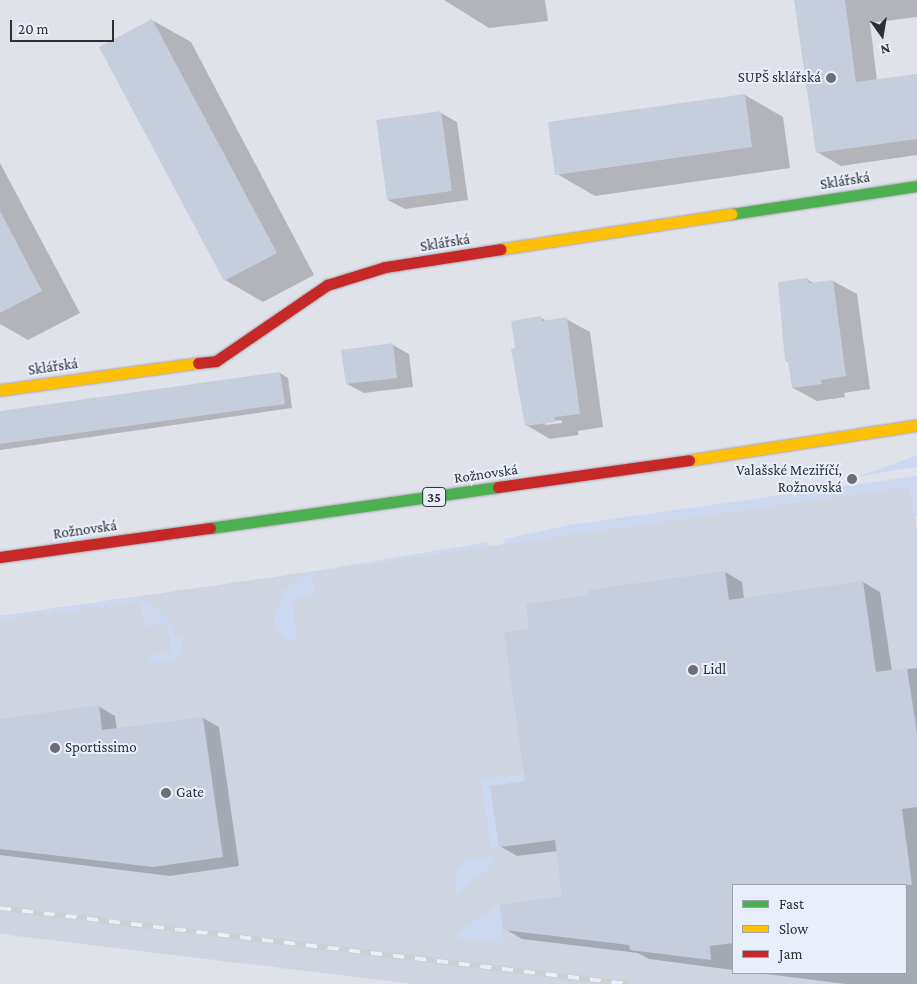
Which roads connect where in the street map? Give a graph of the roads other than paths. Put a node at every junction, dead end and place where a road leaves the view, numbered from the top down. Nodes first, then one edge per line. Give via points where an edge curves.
1 (917, 186) edge
2 (0, 390) edge
3 (917, 425) edge
4 (0, 557) edge

1 - 2 street, Sklářská via 385,267 327,285 216,361
3 - 4 street, Rožnovská / 35 via 679,462

